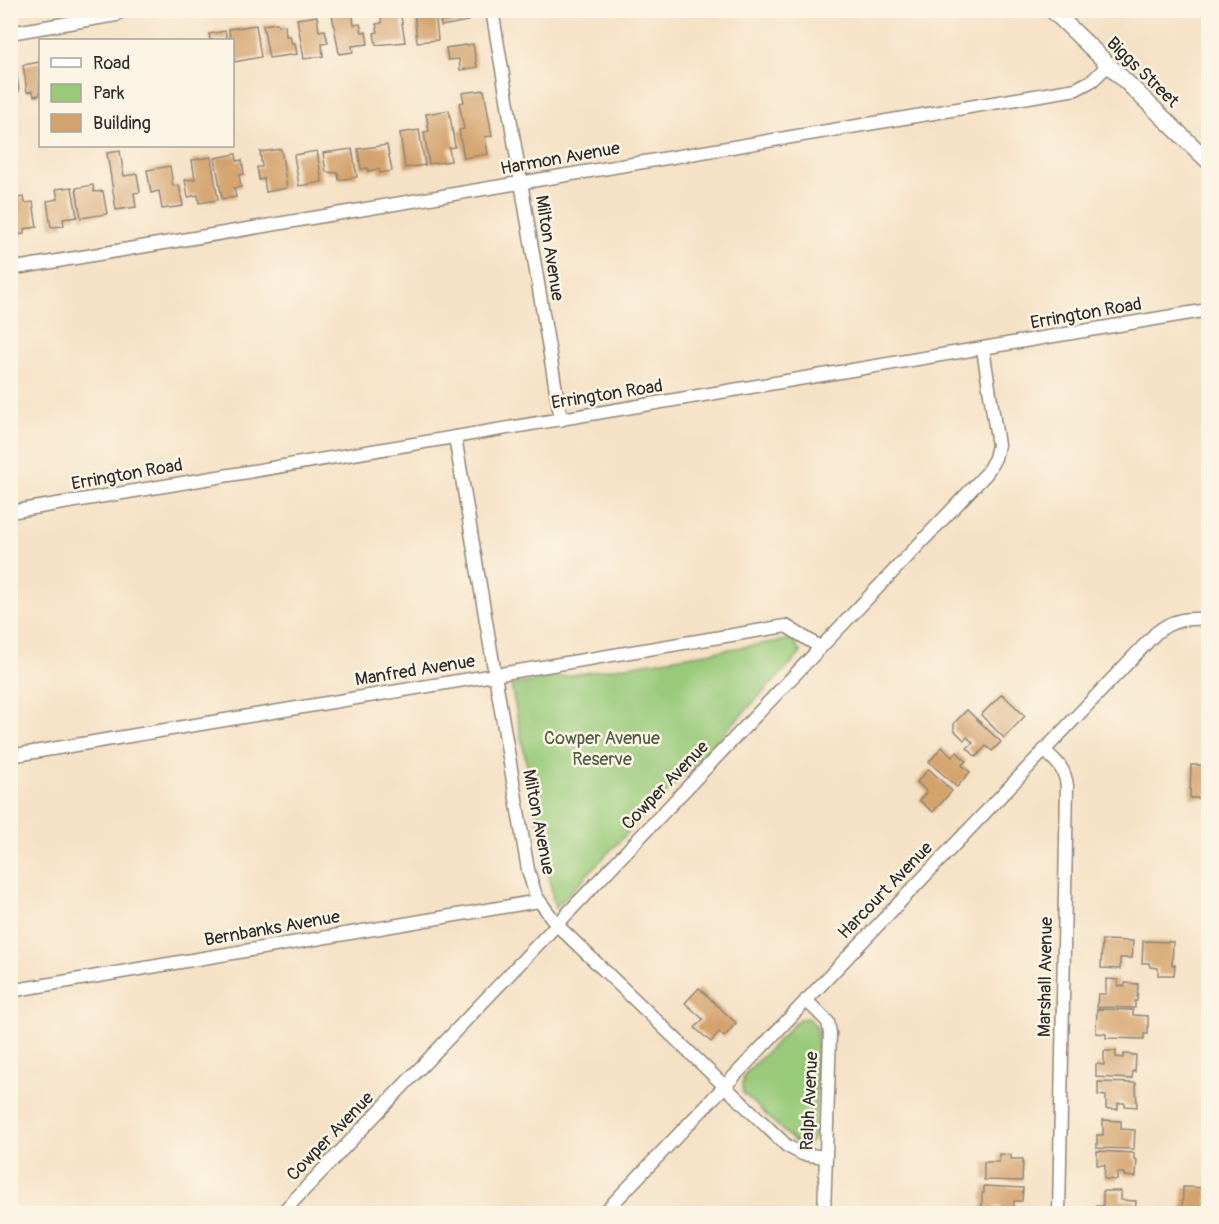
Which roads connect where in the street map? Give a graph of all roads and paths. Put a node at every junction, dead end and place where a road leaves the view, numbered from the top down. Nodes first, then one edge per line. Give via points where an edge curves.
1 (123, 10) edge
2 (492, 10) edge
3 (1052, 10) edge
4 (10, 33) edge
5 (1108, 65) junction
6 (1209, 161) edge
7 (521, 183) junction
8 (10, 269) edge
9 (1209, 310) edge
10 (983, 349) junction
11 (561, 420) junction
12 (455, 437) junction
13 (10, 512) edge
14 (1209, 619) edge
15 (820, 647) junction
16 (494, 675) junction
17 (1044, 750) junction
18 (10, 756) edge
19 (539, 901) junction
20 (556, 925) junction
21 (10, 991) edge
22 (806, 1000) junction
23 (725, 1085) junction
24 (825, 1157) junction
25 (281, 1214) edge
26 (603, 1214) edge
27 (824, 1214) edge
28 (1059, 1214) edge

1 - 4 street via 116,15
2 - 7 street, Milton Avenue
3 - 5 street, Biggs Street
5 - 6 street, Biggs Street
5 - 7 street, Harmon Avenue via 1076,89
7 - 8 street, Harmon Avenue
7 - 11 street, Milton Avenue
9 - 10 street, Errington Road
10 - 11 street, Errington Road
10 - 15 street, Cowper Avenue via 996,425 995,458 986,474
11 - 12 street, Errington Road
12 - 13 street, Errington Road
12 - 16 street, Milton Avenue
14 - 17 street, Harcourt Avenue via 1189,618 1166,625
15 - 16 street, Manfred Avenue via 786,626
15 - 20 street, Cowper Avenue
16 - 18 street, Manfred Avenue
16 - 19 street, Milton Avenue via 528,870
17 - 22 street, Harcourt Avenue
17 - 28 street, Marshall Avenue via 1061,766 1067,786
19 - 20 street, Milton Avenue
19 - 21 street, Bernbanks Avenue
20 - 23 street, Milton Avenue
20 - 25 street, Cowper Avenue
22 - 23 street, Harcourt Avenue
22 - 24 street, Ralph Avenue via 828,1022 830,1033
23 - 24 street, Milton Avenue via 787,1146 802,1154
23 - 26 street, Harcourt Avenue
24 - 27 street, Ralph Avenue

